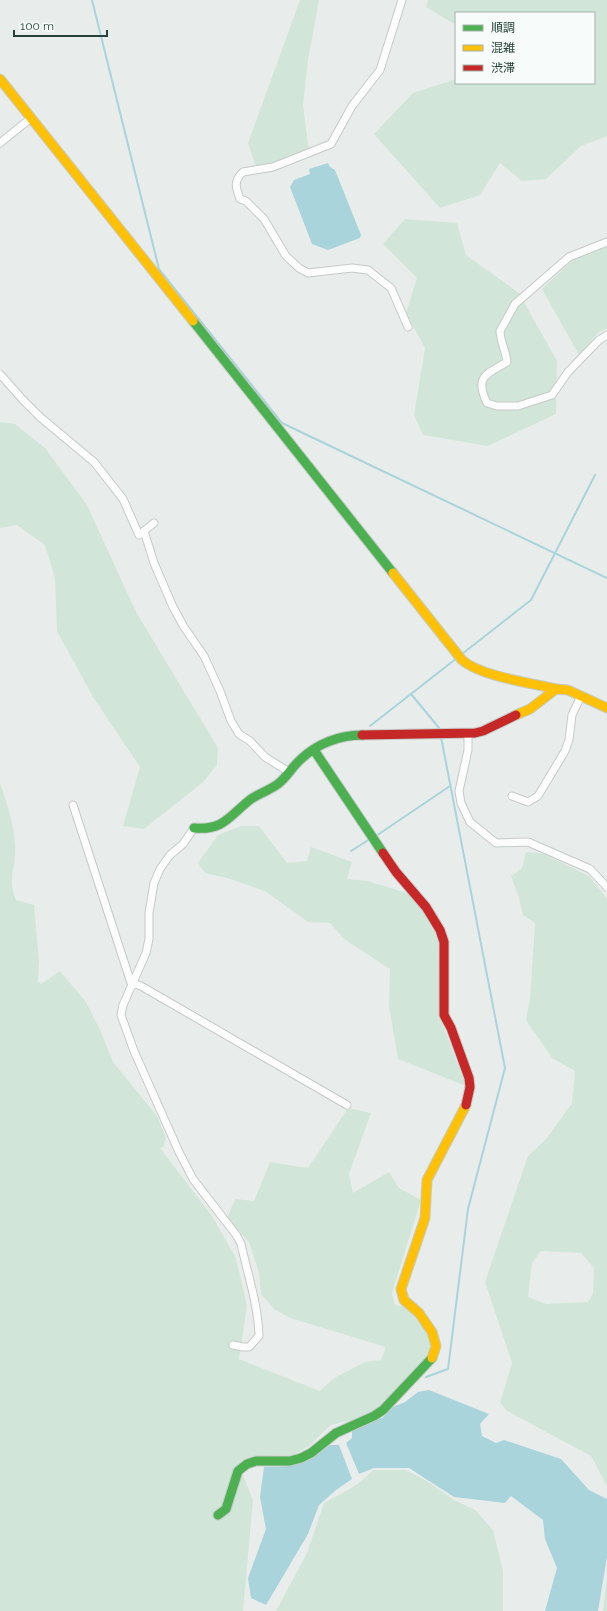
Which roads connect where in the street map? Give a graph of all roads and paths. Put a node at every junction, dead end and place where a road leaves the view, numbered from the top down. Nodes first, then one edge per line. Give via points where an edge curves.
1 (402, 0) edge
2 (0, 79) edge
3 (31, 118) junction
4 (0, 143) edge
5 (607, 242) edge
6 (408, 327) dead end
7 (607, 335) edge
8 (0, 374) edge
9 (154, 523) dead end
10 (144, 531) junction
11 (556, 689) junction
12 (581, 696) junction
13 (607, 708) edge
14 (468, 734) junction
15 (314, 750) junction
16 (289, 772) junction
17 (512, 796) dead end
18 (73, 805) dead end
19 (194, 828) joint
20 (607, 887) edge
21 (133, 985) junction
22 (348, 1105) dead end
23 (234, 1345) dead end
24 (218, 1515) dead end

1 - 6 street via 380,70 352,106 331,144 273,167 242,172 236,181 236,187 240,199 264,219 286,256 300,268 308,273 352,268 368,270 391,288
2 - 3 street
3 - 4 street
3 - 11 street via 462,660 481,671
5 - 7 street via 569,257 515,304 500,331 507,362 487,372 483,377 482,388 487,403 497,406 518,406 552,395 568,372
8 - 10 street via 40,417 94,462 123,499 139,535
9 - 10 street
10 - 16 street via 154,564 173,607 204,656 231,722 239,734 250,741 265,757
11 - 12 street via 568,690
11 - 14 street via 530,709 483,731
12 - 13 street
12 - 17 street via 572,715 565,751 538,796 528,802
14 - 15 street via 346,736
14 - 20 street via 468,750 459,791 470,822 496,843 528,842 576,863 595,874
15 - 16 street
15 - 24 street via 396,872 426,907 440,930 445,952 444,1016 451,1028 470,1086 466,1104 427,1180 425,1218 401,1289 404,1300 413,1305 426,1322 436,1343 434,1355 383,1410 336,1433 311,1453 290,1461 256,1461 247,1464 238,1471 226,1509
16 - 19 street via 278,784 252,799 225,822 206,829
18 - 21 street
19 - 21 street via 183,844 170,855 154,883 149,914 148,946
21 - 22 street via 141,986
21 - 23 street via 121,1015 134,1051 178,1152 241,1244 255,1301 259,1336 249,1346

